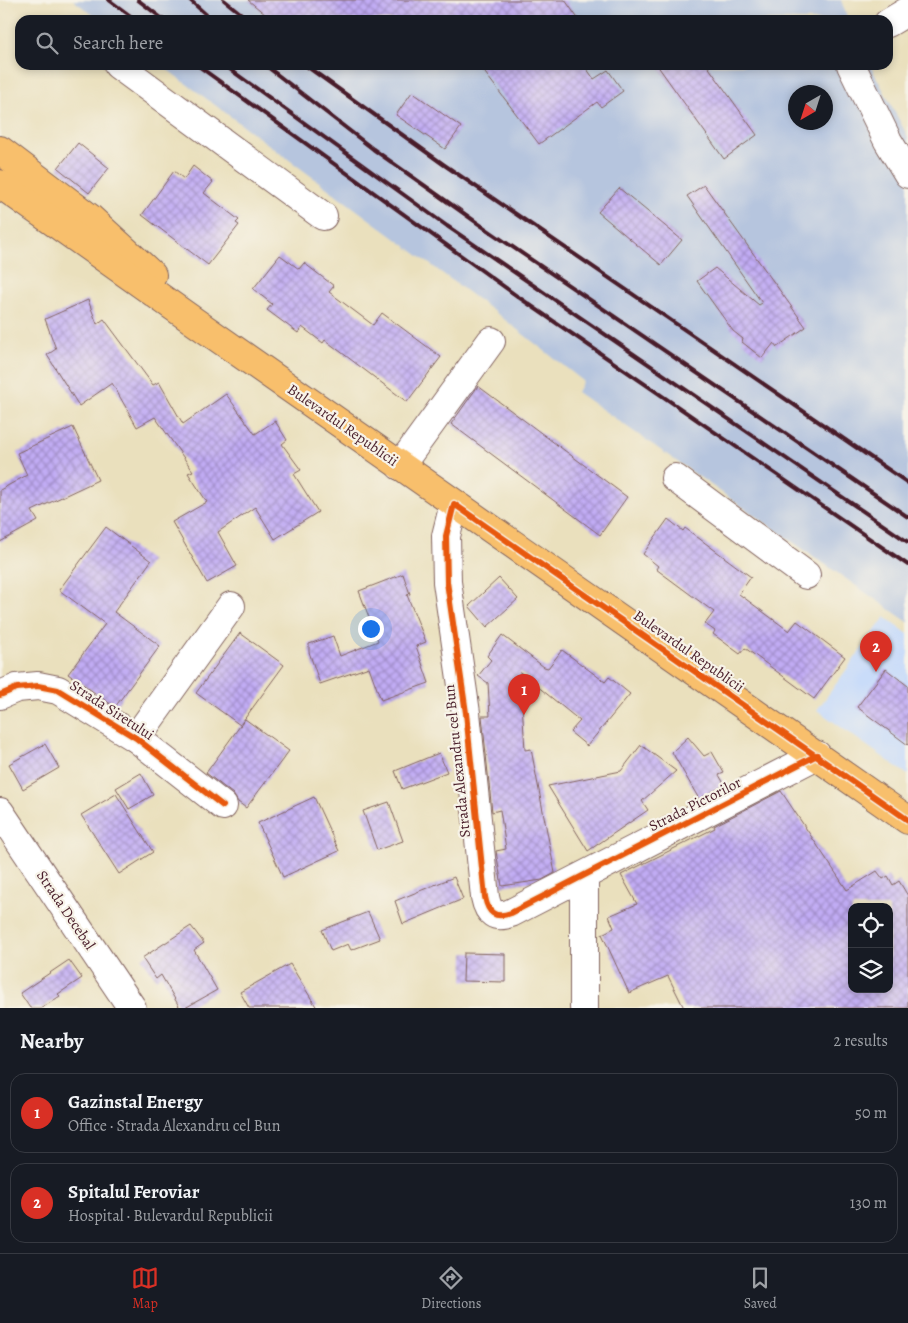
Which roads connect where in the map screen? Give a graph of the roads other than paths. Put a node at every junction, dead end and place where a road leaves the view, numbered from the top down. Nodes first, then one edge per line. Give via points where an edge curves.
1 (908, 11) edge
2 (893, 20) edge
3 (125, 70) edge
4 (853, 70) edge
5 (0, 150) edge
6 (908, 174) edge
7 (0, 184) edge
8 (323, 216) dead end
9 (195, 322) junction
10 (491, 341) dead end
11 (400, 466) junction
12 (675, 478) dead end
13 (454, 504) junction
14 (806, 575) dead end
15 (231, 606) dead end
16 (0, 695) edge
17 (136, 738) junction
18 (817, 755) junction
19 (223, 806) dead end
20 (0, 812) edge
21 (908, 820) edge
22 (584, 876) junction
23 (132, 1008) edge
24 (584, 1008) edge

1 - 2 street
3 - 8 street
4 - 6 street
5 - 9 main road via 119,244 145,267
7 - 9 main road, Bulevardul Republicii
9 - 11 main road, Bulevardul Republicii
10 - 11 street
11 - 13 main road, Bulevardul Republicii
12 - 14 street
13 - 18 main road, Bulevardul Republicii
13 - 22 street, Strada Alexandru cel Bun via 446,536 446,582 466,713 487,909 501,917
15 - 17 street, Strada Siretului
16 - 17 street, Strada Siretului via 17,688 38,686 58,690
17 - 19 street, Strada Siretului
18 - 21 main road, Bulevardul Republicii
18 - 22 street, Strada Pictorilor
20 - 23 street, Strada Decebal
22 - 24 street

